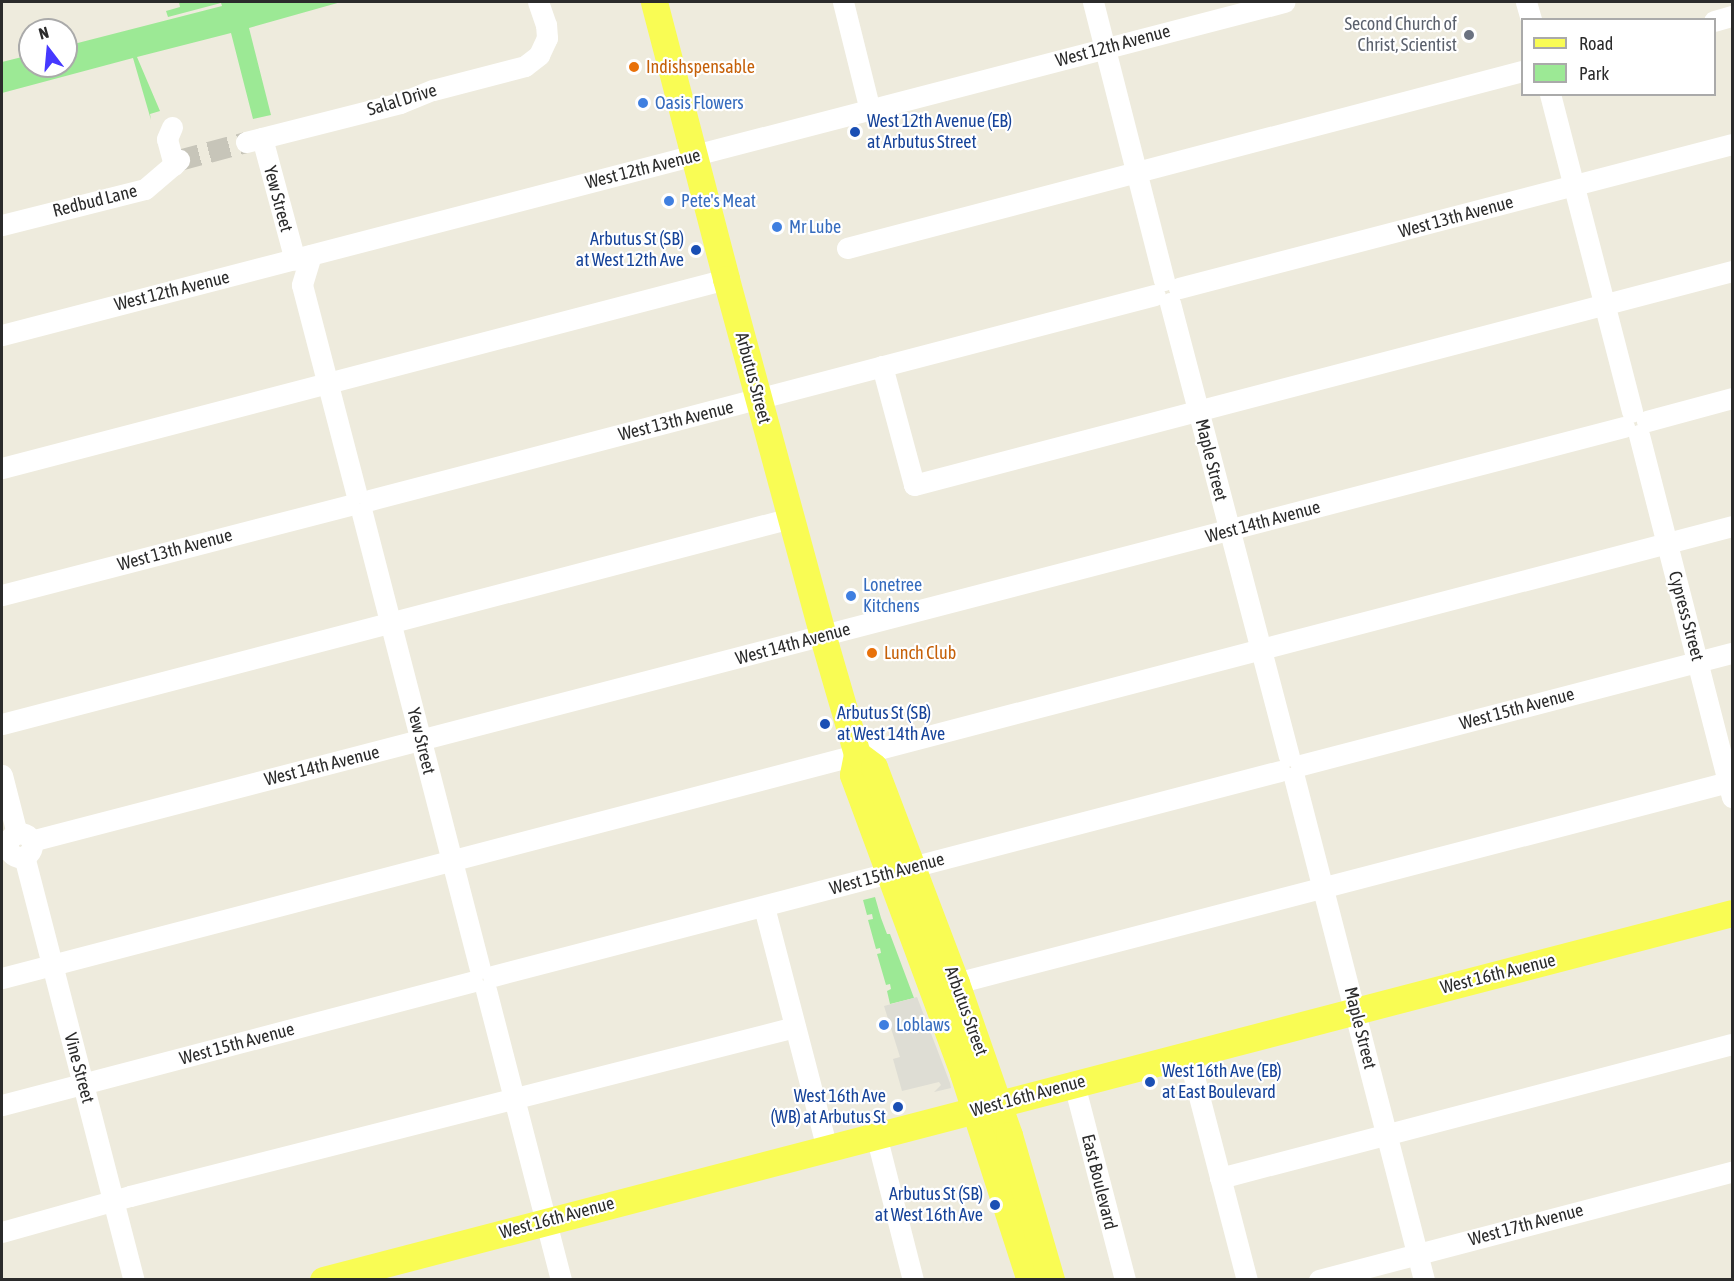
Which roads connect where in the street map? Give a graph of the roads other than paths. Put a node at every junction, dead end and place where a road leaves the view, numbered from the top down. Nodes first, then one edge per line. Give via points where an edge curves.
1 (538, 2) edge
2 (654, 2) edge
3 (843, 2) edge
4 (1093, 2) edge
5 (1284, 2) edge
6 (1526, 2) edge
7 (1732, 16) edge
8 (1530, 18) edge
9 (1716, 20) edge
10 (1105, 48) junction
11 (1521, 71) edge
12 (1551, 96) edge
13 (870, 110) junction
14 (172, 127) dead end
15 (254, 140) joint
16 (1732, 144) edge
17 (695, 156) junction
18 (1135, 172) junction
19 (1574, 186) junction
20 (2, 225) edge
21 (847, 248) dead end
22 (295, 260) junction
23 (1732, 271) edge
24 (726, 279) junction
25 (302, 285) junction
26 (1167, 291) junction
27 (1604, 304) junction
28 (2, 335) edge
29 (882, 366) junction
30 (328, 384) junction
31 (1732, 398) edge
32 (759, 399) junction
33 (1199, 411) junction
34 (1635, 424) junction
35 (2, 468) edge
36 (359, 503) junction
37 (791, 518) junction
38 (1732, 526) edge
39 (1229, 531) junction
40 (1667, 543) junction
41 (2, 595) edge
42 (390, 623) junction
43 (823, 637) junction
44 (1262, 651) junction
45 (1732, 653) edge
46 (1698, 662) junction
47 (2, 724) edge
48 (421, 741) junction
49 (857, 754) junction
50 (1291, 768) junction
51 (2, 775) edge
52 (1731, 787) edge
53 (16, 845) edge
54 (452, 860) junction
55 (900, 871) junction
56 (1324, 888) junction
57 (764, 907) junction
58 (1732, 913) edge
59 (51, 965) junction
60 (2, 978) edge
61 (483, 979) junction
62 (956, 983) junction
63 (1355, 1010) junction
64 (795, 1027) junction
65 (1732, 1044) edge
66 (1188, 1054) junction
67 (83, 1084) junction
68 (1074, 1084) junction
69 (514, 1098) junction
70 (2, 1105) edge
71 (987, 1106) junction
72 (1387, 1134) junction
73 (876, 1135) junction
74 (827, 1148) junction
75 (1732, 1172) edge
76 (1220, 1178) junction
77 (113, 1202) junction
78 (547, 1221) junction
79 (2, 1232) edge
80 (1417, 1253) junction
81 (909, 1279) edge
82 (134, 1280) edge
83 (323, 1280) edge
84 (561, 1280) edge
85 (1030, 1280) edge
86 (1051, 1280) edge
87 (1125, 1280) edge
88 (1247, 1280) edge
89 (1319, 1280) edge
90 (1424, 1280) edge

1 - 15 street, Salal Drive via 547,38 539,55 516,69
2 - 17 main road, Arbutus Street
3 - 13 street
4 - 10 street, Maple Street
5 - 10 street, West 12th Avenue
6 - 8 street
7 - 9 street
10 - 13 street, West 12th Avenue
10 - 18 street, Maple Street
11 - 18 street
12 - 19 street, Cypress Street
13 - 17 street, West 12th Avenue
14 - 20 street, Redbud Lane via 167,139 177,163 145,189
15 - 22 street, Yew Street
16 - 19 street, West 13th Avenue
17 - 22 street, West 12th Avenue
17 - 24 main road, Arbutus Street
18 - 21 street
18 - 26 street, Maple Street
19 - 26 street, West 13th Avenue
19 - 27 street, Cypress Street
22 - 25 street
22 - 25 street
22 - 28 street, West 12th Avenue
23 - 27 street
24 - 30 street
24 - 32 main road, Arbutus Street
25 - 30 street, Yew Street
26 - 29 street, West 13th Avenue
26 - 33 street, Maple Street
27 - 33 street
27 - 34 street, Cypress Street
29 - 32 street, West 13th Avenue
29 - 33 street via 914,485
30 - 35 street
30 - 36 street, Yew Street
31 - 34 street, West 14th Avenue
32 - 36 street, West 13th Avenue
32 - 37 main road, Arbutus Street
33 - 39 street, Maple Street
34 - 39 street, West 14th Avenue
34 - 40 street, Cypress Street
36 - 41 street, West 13th Avenue
36 - 42 street, Yew Street
37 - 42 street
37 - 43 main road, Arbutus Street
38 - 40 street
39 - 43 street, West 14th Avenue
39 - 44 street, Maple Street
40 - 44 street
40 - 46 street, Cypress Street
42 - 47 street
42 - 48 street, Yew Street
43 - 48 street, West 14th Avenue
43 - 49 main road, Arbutus Street
44 - 49 street
44 - 50 street, Maple Street
45 - 46 street, West 15th Avenue
46 - 50 street, West 15th Avenue
46 - 52 street, Cypress Street
48 - 53 street, West 14th Avenue
48 - 54 street, Yew Street
49 - 54 street
49 - 55 main road, Arbutus Street via 853,775
50 - 55 street, West 15th Avenue
50 - 56 street, Maple Street
51 - 53 street, Vine Street
52 - 56 street
53 - 59 street, Vine Street
54 - 59 street
54 - 61 street, Yew Street
55 - 57 street, West 15th Avenue
55 - 62 main road, Arbutus Street
55 - 71 main road, Arbutus Street
56 - 62 street
56 - 63 street, Maple Street
57 - 61 street, West 15th Avenue
57 - 64 street
58 - 63 main road, West 16th Avenue
59 - 60 street
59 - 67 street, Vine Street
61 - 67 street, West 15th Avenue
61 - 69 street, Yew Street
62 - 71 main road, Arbutus Street
63 - 66 main road, West 16th Avenue
63 - 72 street, Maple Street
64 - 69 street
64 - 74 street
65 - 72 street
66 - 68 main road, West 16th Avenue
66 - 76 street
67 - 70 street, West 15th Avenue
67 - 77 street, Vine Street
68 - 71 main road, West 16th Avenue
68 - 87 street, East Boulevard
69 - 77 street
69 - 78 street, Yew Street
71 - 73 main road, West 16th Avenue
71 - 85 main road, Arbutus Street
71 - 86 main road, Arbutus Street
72 - 76 street
72 - 80 street, Maple Street
73 - 74 main road, West 16th Avenue
73 - 81 street
74 - 78 main road, West 16th Avenue
75 - 80 street, West 17th Avenue
76 - 88 street
77 - 79 street
77 - 82 street, Vine Street
78 - 83 main road, West 16th Avenue
78 - 84 street, Yew Street
80 - 89 street, West 17th Avenue
80 - 90 street, Maple Street

